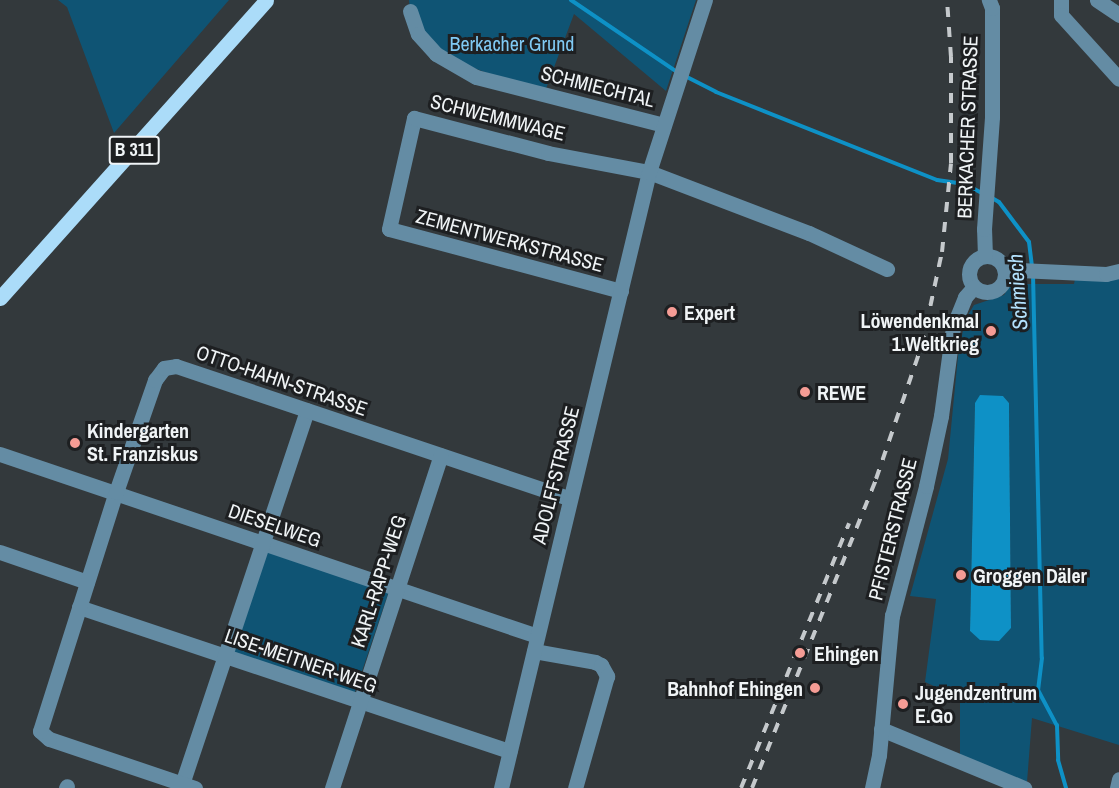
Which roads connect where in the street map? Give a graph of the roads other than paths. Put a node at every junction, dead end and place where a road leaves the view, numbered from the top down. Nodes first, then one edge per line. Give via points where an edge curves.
1 (266, 0) edge
2 (705, 0) edge
3 (989, 0) edge
4 (1061, 0) edge
5 (1097, 0) edge
6 (410, 11) dead end
7 (1119, 15) edge
8 (1119, 79) edge
9 (664, 125) junction
10 (649, 172) junction
11 (388, 229) joint
12 (985, 256) junction
13 (887, 268) dead end
14 (1119, 271) edge
15 (1012, 272) junction
16 (974, 287) junction
17 (621, 291) junction
18 (0, 298) edge
19 (307, 410) junction
20 (0, 454) edge
21 (441, 455) junction
22 (116, 492) junction
23 (569, 498) junction
24 (263, 543) junction
25 (0, 552) edge
26 (87, 582) junction
27 (398, 589) junction
28 (79, 607) junction
29 (535, 643) junction
30 (224, 656) junction
31 (359, 702) junction
32 (881, 729) junction
33 (510, 751) junction
34 (1119, 779) edge
35 (188, 786) edge
36 (332, 788) edge
37 (501, 788) edge
38 (575, 788) edge
39 (872, 788) edge
40 (1024, 788) edge
41 (1117, 788) edge

1 - 18 main road, B 311
2 - 9 street, ADOLFFSTRASSE
3 - 12 street, BERKACHER STRASSE via 992,117
4 - 8 street via 1061,15
5 - 7 street
6 - 9 street, SCHMIECHTAL via 418,34 436,54 476,77
9 - 10 street, ADOLFFSTRASSE
10 - 11 street, SCHWEMMWAGE via 548,153 414,118
10 - 13 street via 809,233
10 - 17 street, ADOLFFSTRASSE
11 - 17 street, ZEMENTWERKSTRASSE
12 - 15 street via 997,259
12 - 16 street via 975,260 969,270
14 - 15 street
15 - 16 street via 995,290 983,292
16 - 32 street, PFISTERSTRASSE via 964,297 953,327 941,416 892,616
17 - 23 street, ADOLFFSTRASSE
19 - 21 street, OTTO-HAHN-STRASSE
19 - 22 street, OTTO-HAHN-STRASSE via 176,366 164,368 154,380
19 - 24 street
20 - 22 street, DIESELWEG
21 - 23 street, OTTO-HAHN-STRASSE
21 - 27 street, KARL-RAPP-WEG
22 - 24 street, DIESELWEG
22 - 26 street, OTTO-HAHN-STRASSE
23 - 29 street, ADOLFFSTRASSE
24 - 27 street, DIESELWEG
24 - 30 street
25 - 26 street
26 - 28 street, OTTO-HAHN-STRASSE
27 - 29 street, DIESELWEG
27 - 31 street, KARL-RAPP-WEG
28 - 30 street, LISE-MEITNER-WEG
28 - 35 street, OTTO-HAHN-STRASSE via 41,725 42,736
29 - 33 street, ADOLFFSTRASSE
29 - 38 street, DIESELWEG via 595,662 607,676
30 - 31 street, LISE-MEITNER-WEG
30 - 35 street
31 - 33 street, LISE-MEITNER-WEG
31 - 36 street, KARL-RAPP-WEG
32 - 39 street, PFISTERSTRASSE
32 - 40 street
33 - 37 street, ADOLFFSTRASSE
34 - 41 street

